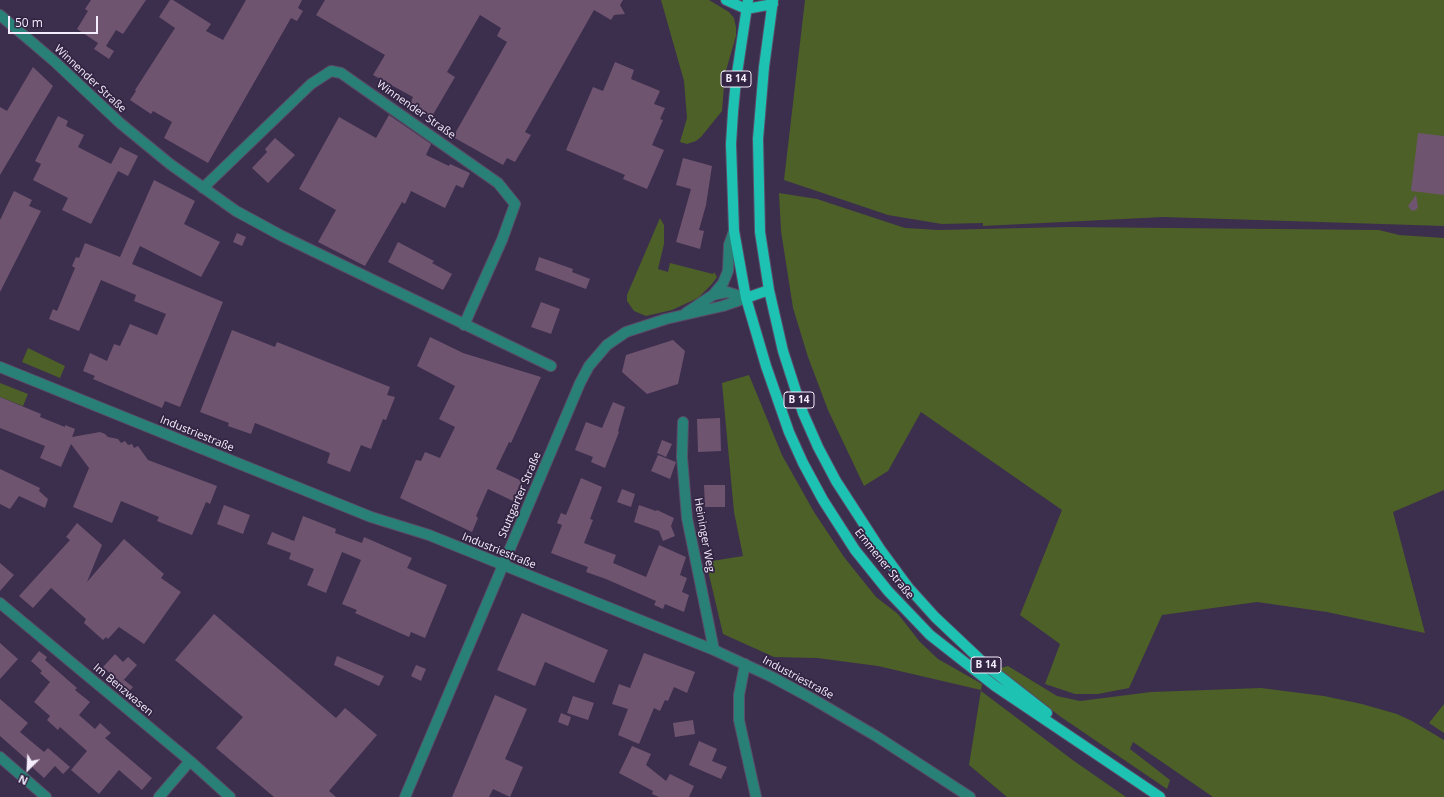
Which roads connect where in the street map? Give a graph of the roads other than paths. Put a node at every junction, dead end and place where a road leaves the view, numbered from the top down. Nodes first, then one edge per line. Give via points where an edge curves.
1 (726, 0) edge
2 (770, 1) edge
3 (747, 5) edge
4 (0, 15) edge
5 (203, 188) junction
6 (734, 231) junction
7 (769, 290) junction
8 (713, 295) junction
9 (746, 298) junction
10 (682, 315) junction
11 (464, 325) junction
12 (551, 366) dead end
13 (0, 367) edge
14 (683, 422) dead end
15 (503, 566) junction
16 (0, 603) edge
17 (714, 650) junction
18 (745, 664) junction
19 (0, 757) edge
20 (190, 761) junction
21 (1110, 762) junction
22 (46, 797) edge
23 (159, 797) edge
24 (230, 797) edge
25 (405, 797) edge
26 (756, 797) edge
27 (970, 797) edge
28 (1160, 797) edge

1 - 3 main road
2 - 3 main road
2 - 7 main road, B 14 via 758,139 760,232
3 - 6 main road, B 14 via 732,120
4 - 5 street, Winnender Straße via 120,123
5 - 11 street, Winnender Straße via 236,211 282,236
5 - 11 street, Winnender Straße via 311,84 331,71 341,73 498,183 515,204 502,240
6 - 8 street via 729,245 728,271 723,283
6 - 9 main road, B 14
7 - 9 main road
7 - 21 main road, Emmener Straße / B 14 via 783,351 803,413 836,481 880,549 908,587 935,617 988,667
8 - 9 street via 727,292
8 - 10 street
9 - 10 street, Stuttgarter Straße
9 - 21 main road, Emmener Straße / B 14 via 766,366 789,432 803,463 823,500 856,550 888,591 930,635 995,686
10 - 15 street, Stuttgarter Straße via 626,332 597,355 580,384
11 - 12 street, Winnender Straße
13 - 15 street, Industriestraße via 371,517 429,535
14 - 17 street, Heininger Weg via 682,457 687,518
15 - 17 street, Industriestraße
15 - 25 street, Stuttgarter Straße
16 - 20 street, Im Benzwasen
17 - 18 street, Industriestraße
18 - 26 street via 739,720
18 - 27 street, Industriestraße via 876,736
19 - 22 street
20 - 23 street
20 - 24 street, Im Benzwasen
21 - 28 main road, Emmener Straße / B 14

